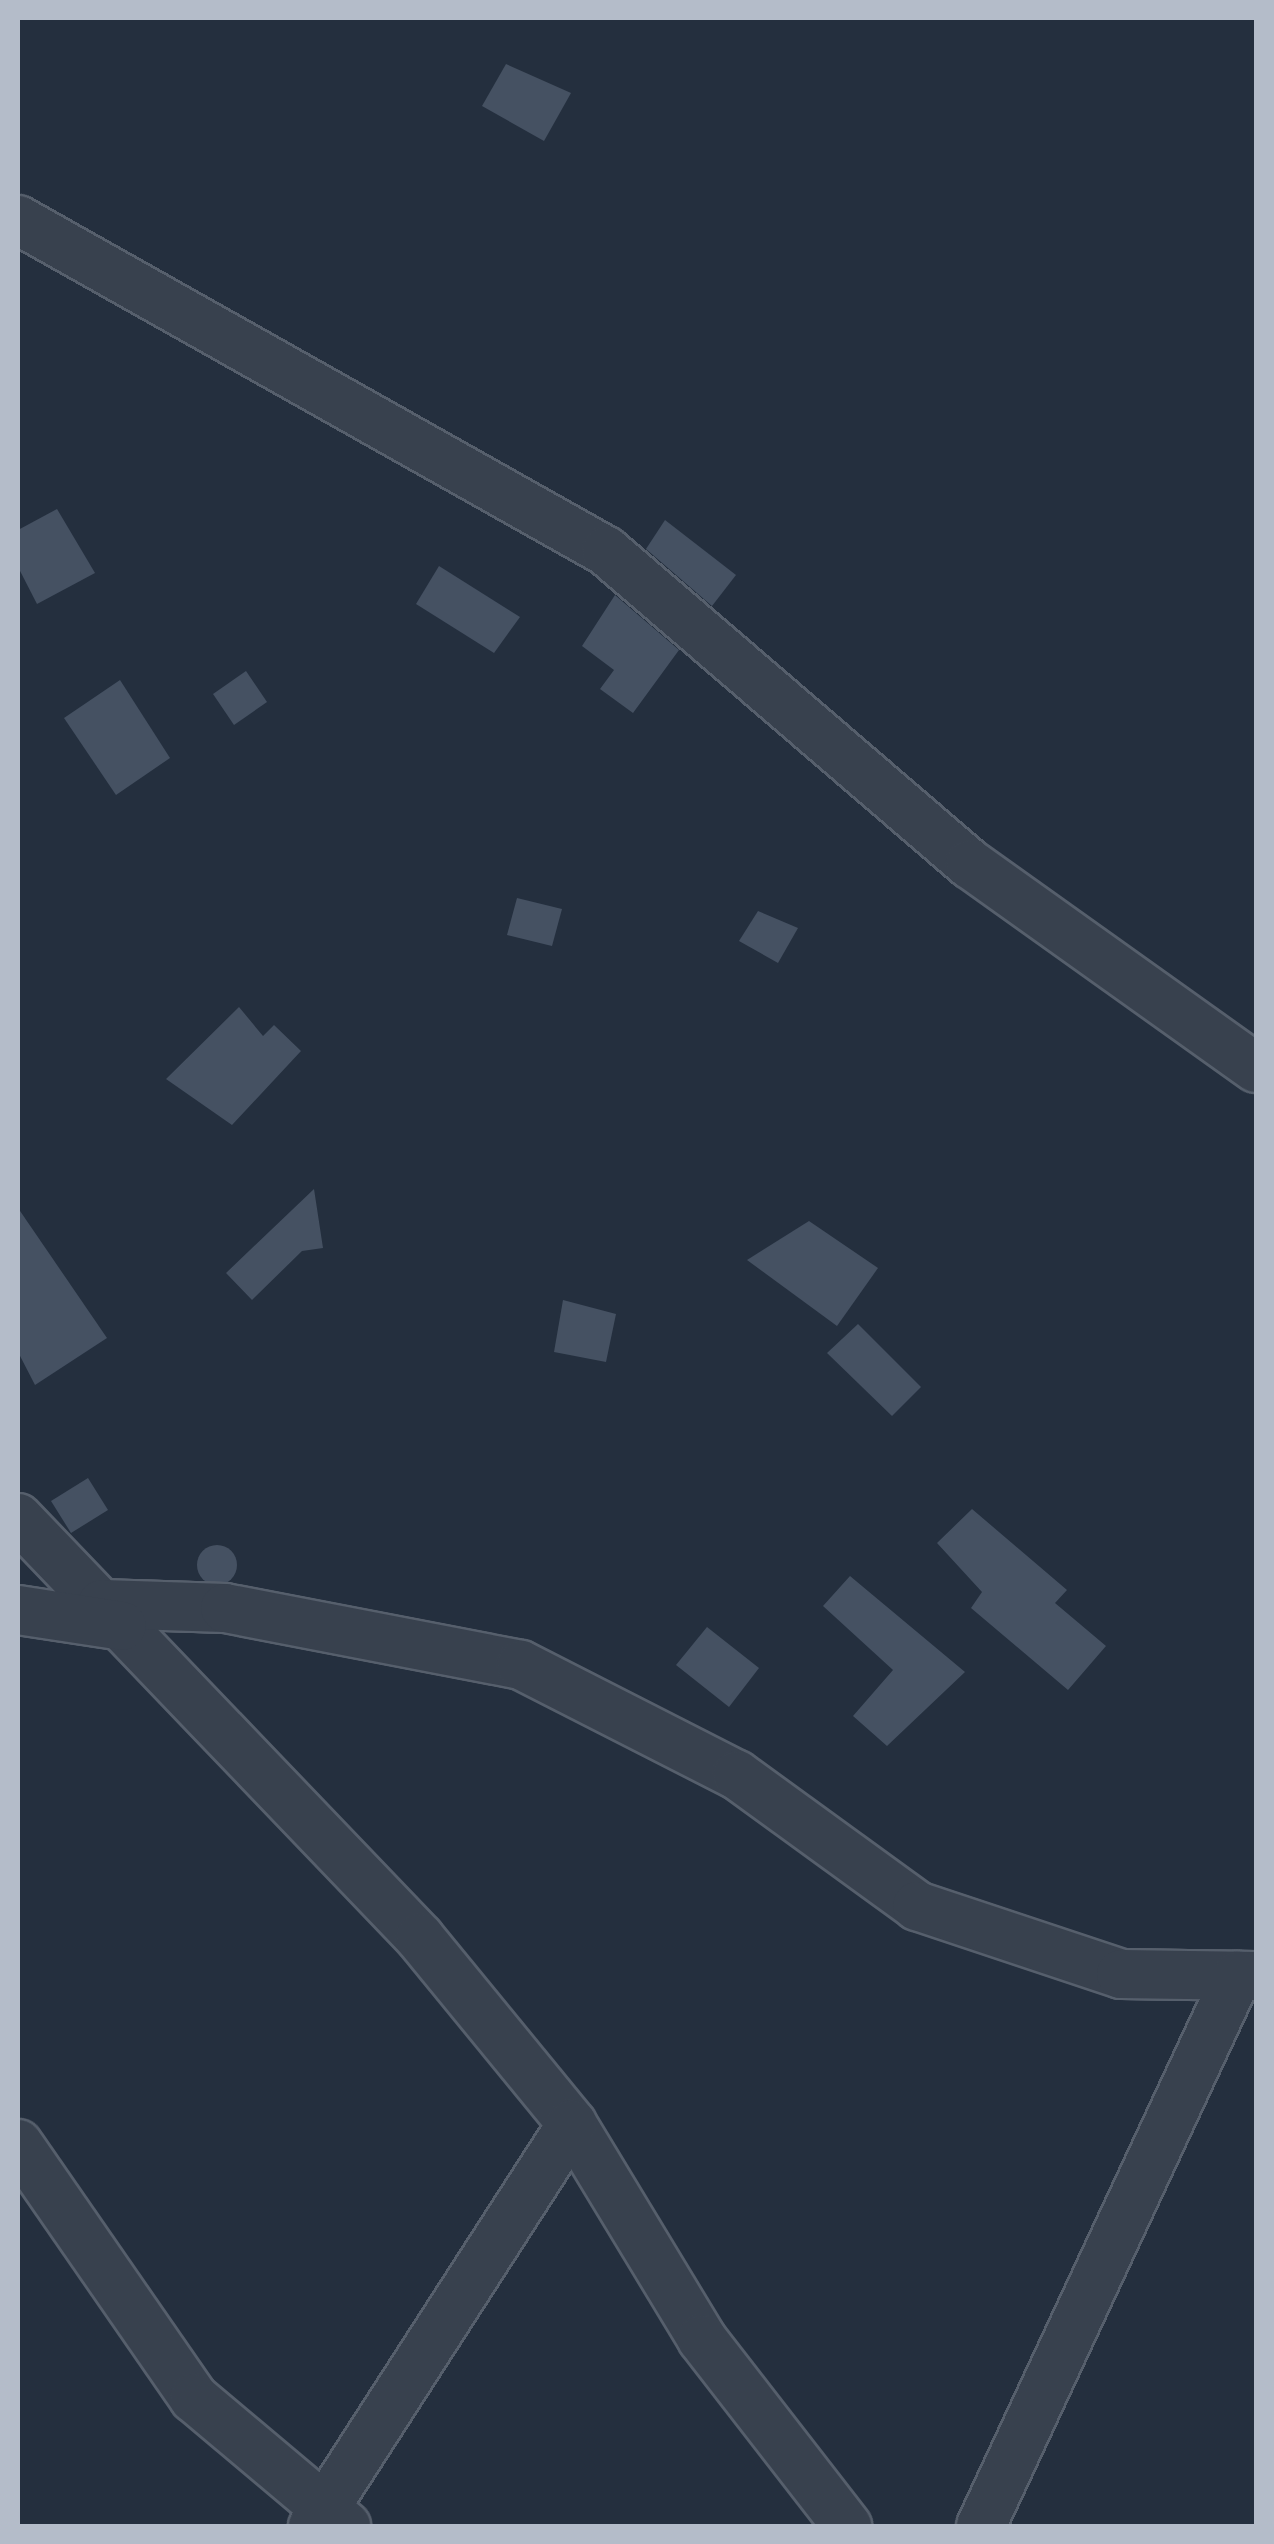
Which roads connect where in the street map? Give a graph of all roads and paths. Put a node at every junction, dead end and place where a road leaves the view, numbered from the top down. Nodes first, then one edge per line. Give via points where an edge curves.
1 (18, 220) edge
2 (1256, 1068) edge
3 (18, 1518) edge
4 (18, 1610) edge
5 (112, 1615) junction
6 (1247, 1976) edge
7 (572, 2124) junction
8 (18, 2144) edge
9 (328, 2522) edge
10 (847, 2526) edge
11 (981, 2526) edge

1 - 2 street via 606,551 970,864
3 - 5 street
4 - 5 street
5 - 6 street via 225,1608 520,1665 738,1775 917,1906 1120,1974
5 - 7 street via 420,1938
6 - 11 street
7 - 9 street
7 - 10 street via 702,2339
8 - 9 street via 194,2398

